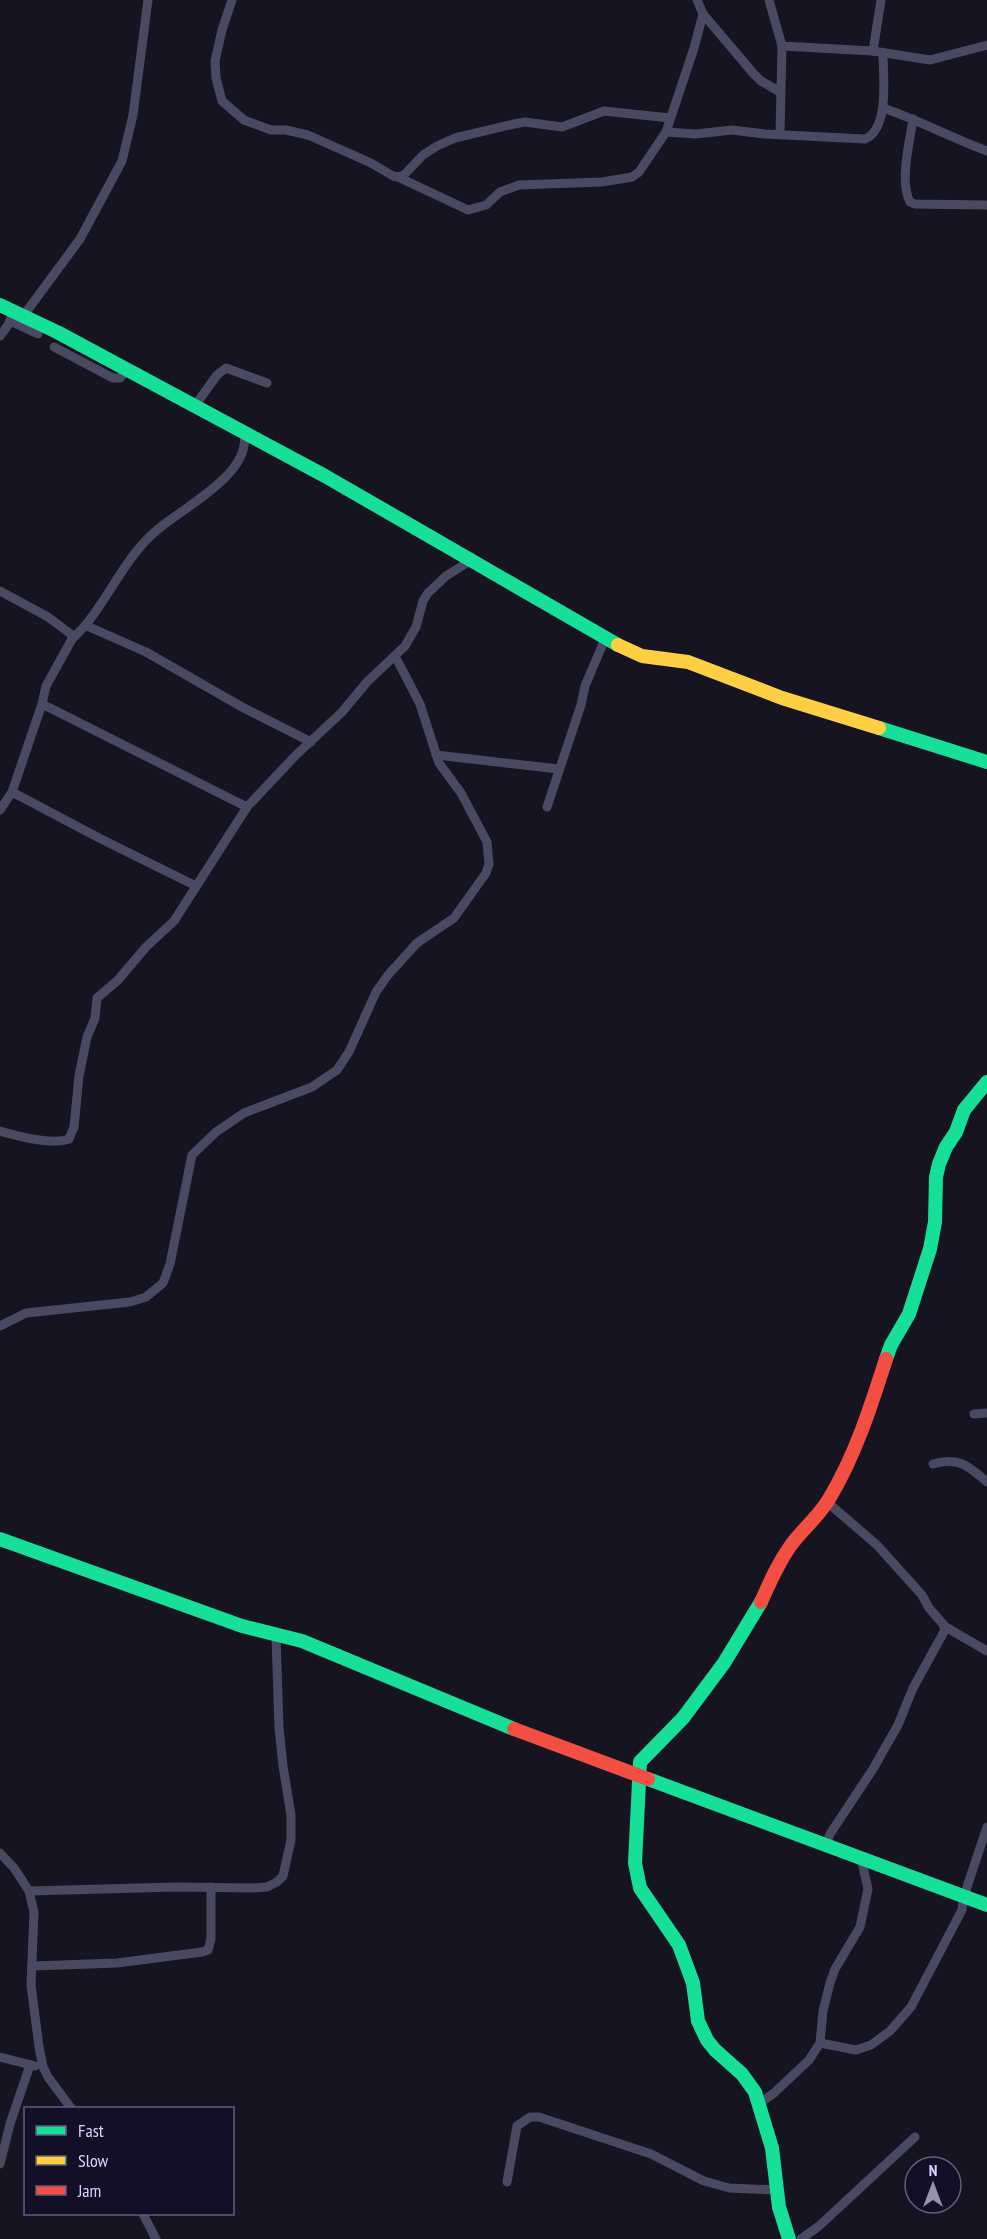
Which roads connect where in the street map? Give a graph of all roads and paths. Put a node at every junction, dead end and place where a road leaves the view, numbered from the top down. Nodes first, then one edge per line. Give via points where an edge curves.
1 (148, 0) edge
2 (232, 0) edge
3 (697, 0) edge
4 (769, 0) edge
5 (881, 0) edge
6 (703, 14) junction
7 (987, 45) edge
8 (782, 46) junction
9 (878, 52) junction
10 (780, 92) junction
11 (883, 108) junction
12 (670, 118) junction
13 (913, 119) junction
14 (666, 132) junction
15 (780, 134) junction
16 (987, 151) edge
17 (398, 177) junction
18 (987, 205) edge
19 (12, 313) edge
20 (38, 334) dead end
21 (0, 336) edge
22 (54, 347) dead end
23 (127, 370) junction
24 (267, 383) dead end
25 (194, 407) junction
26 (237, 429) junction
27 (470, 561) junction
28 (0, 591) edge
29 (87, 626) junction
30 (72, 639) junction
31 (605, 639) junction
32 (395, 656) junction
33 (42, 704) junction
34 (311, 742) junction
35 (436, 755) junction
36 (987, 762) edge
37 (559, 769) junction
38 (12, 792) junction
39 (247, 807) junction
40 (547, 807) dead end
41 (0, 810) edge
42 (196, 886) junction
43 (987, 1082) edge
44 (0, 1131) edge
45 (0, 1326) edge
46 (987, 1413) edge
47 (974, 1414) dead end
48 (933, 1464) dead end
49 (987, 1482) edge
50 (827, 1502) junction
51 (0, 1539) edge
52 (944, 1626) junction
53 (276, 1636) junction
54 (987, 1651) edge
55 (638, 1775) junction
56 (987, 1827) edge
57 (822, 1845) junction
58 (0, 1853) edge
59 (861, 1858) junction
60 (211, 1887) junction
61 (29, 1891) junction
62 (964, 1896) junction
63 (987, 1905) edge
64 (32, 1966) junction
65 (820, 2043) junction
66 (0, 2056) edge
67 (30, 2064) junction
68 (43, 2067) junction
69 (760, 2103) junction
70 (70, 2107) edge
71 (915, 2137) dead end
72 (3, 2147) edge
73 (0, 2164) edge
74 (507, 2182) dead end
75 (777, 2190) junction
76 (144, 2215) edge
77 (156, 2239) edge
78 (789, 2239) edge
79 (801, 2239) edge

1 - 19 street via 123,160 80,239
2 - 17 street via 215,61 222,101 244,120 271,130 308,135
3 - 6 street
4 - 8 street
5 - 9 street
6 - 10 street via 761,81
6 - 12 street
7 - 9 street via 930,60
8 - 9 street
8 - 10 street
9 - 11 street
10 - 15 street
11 - 13 street
11 - 15 street via 875,133 865,140
12 - 14 street
12 - 17 street via 604,111 562,127 514,124 437,146
13 - 16 street
13 - 18 street via 906,176 910,202
14 - 15 street via 696,135 732,130
14 - 17 street via 632,177 519,185 500,192 477,209 464,208
19 - 20 street
19 - 21 street
19 - 23 street
22 - 23 street via 113,378 120,378
23 - 25 street
24 - 25 street via 226,368
25 - 26 street
26 - 27 street
26 - 29 street via 246,442 229,473 142,544
27 - 31 street
27 - 32 street via 428,593 412,637
28 - 30 street via 63,626
29 - 30 street
29 - 34 street via 146,652
30 - 33 street via 46,686
31 - 36 street via 642,656 688,662 782,698
31 - 37 street via 585,686
32 - 34 street
32 - 35 street via 420,704
33 - 38 street
33 - 39 street
34 - 39 street
35 - 37 street
35 - 45 street via 444,773 461,793 489,852 486,873 454,918 417,943 388,975 337,1070 312,1087 244,1113 192,1155 170,1264 158,1289 129,1302 32,1312
37 - 40 street
38 - 41 street
38 - 42 street
39 - 42 street
42 - 44 street via 174,921 97,998 69,1139 56,1141
43 - 50 street via 964,1110 939,1164 932,1240 916,1294 885,1362 850,1457
46 - 47 street
48 - 49 street via 957,1461
50 - 52 street via 877,1545
50 - 55 street via 778,1565 757,1611 724,1663 682,1718 645,1755
51 - 53 street
52 - 54 street
52 - 57 street via 942,1638 913,1688 898,1725
53 - 55 street via 302,1641 444,1701
53 - 60 street via 281,1747 291,1815 288,1859 283,1876 267,1887
55 - 57 street
55 - 69 street via 635,1863 640,1888 679,1945 693,1983 698,2021 707,2040 742,2074
56 - 62 street
57 - 59 street
58 - 61 street
59 - 62 street
59 - 65 street via 868,1889 863,1916 830,1983
60 - 61 street
60 - 64 street via 208,1950 117,1963
61 - 64 street via 34,1912
62 - 63 street
62 - 65 street via 962,1910 912,2007 890,2031 856,2050
64 - 68 street via 32,1999
65 - 69 street via 808,2060
66 - 67 street
67 - 68 street
67 - 72 street
68 - 70 street
69 - 75 street via 772,2148
71 - 79 street
72 - 73 street
74 - 75 street via 517,2126 530,2117 539,2117 651,2154 704,2181 729,2188
75 - 78 street
76 - 77 street

